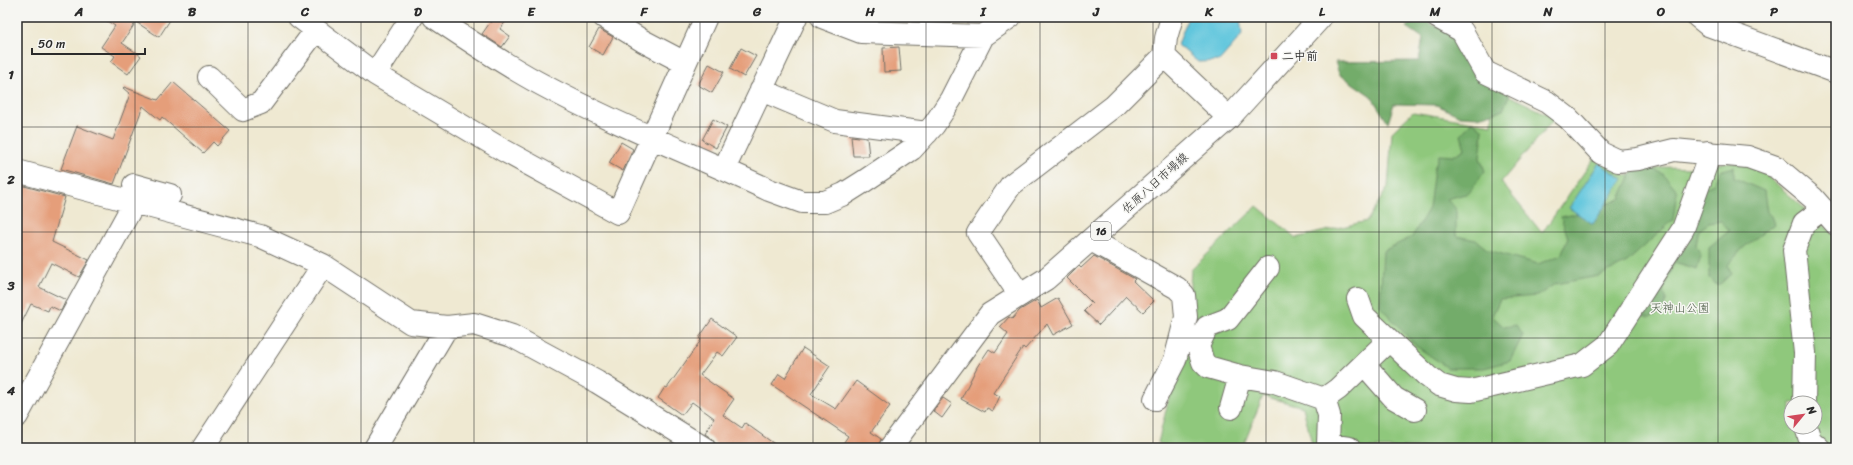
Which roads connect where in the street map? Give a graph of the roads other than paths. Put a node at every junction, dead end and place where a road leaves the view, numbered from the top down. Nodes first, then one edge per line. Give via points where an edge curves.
1 (412, 17) edge
2 (434, 17) edge
3 (604, 17) edge
4 (706, 17) edge
5 (796, 17) edge
6 (822, 17) edge
7 (1010, 17) edge
8 (1172, 17) edge
9 (1321, 17) edge
10 (1437, 17) edge
11 (1698, 17) edge
12 (308, 23) edge
13 (983, 36) junction
14 (1164, 56) junction
15 (685, 62) junction
16 (1836, 72) edge
17 (375, 74) junction
18 (208, 77) dead end
19 (761, 90) junction
20 (1229, 118) junction
21 (926, 132) junction
22 (651, 137) junction
23 (1708, 152) junction
24 (724, 169) junction
25 (17, 171) edge
26 (134, 194) junction
27 (170, 195) dead end
28 (1830, 217) edge
29 (1091, 240) junction
30 (323, 266) junction
31 (1268, 268) dead end
32 (1020, 295) junction
33 (1358, 298) dead end
34 (447, 327) junction
35 (1389, 340) junction
36 (1175, 360) junction
37 (1203, 362) junction
38 (1364, 364) junction
39 (1240, 376) junction
40 (1804, 395) edge
41 (1155, 399) dead end
42 (1324, 399) junction
43 (1232, 408) dead end
44 (1414, 410) dead end
45 (17, 416) edge
46 (1808, 435) edge
47 (695, 445) edge
48 (380, 446) edge
49 (1328, 446) edge
50 (203, 448) edge
51 (890, 448) edge
52 (1350, 448) edge
53 (1819, 448) edge

1 - 17 street
2 - 22 street via 536,82
3 - 15 street via 643,41
4 - 15 street
5 - 19 street
6 - 13 street via 861,32
7 - 13 street
8 - 14 street
9 - 20 street, 佐原八日市場線 / 16
10 - 23 street via 1462,31 1485,72 1547,102 1568,118 1601,152 1618,161 1638,160 1674,150
11 - 16 street via 1708,25
12 - 17 street
12 - 18 street via 261,103 243,110
13 - 21 street via 951,99
14 - 20 street
14 - 32 street via 1114,106 1011,185 978,234
15 - 22 street
17 - 22 street via 503,150 618,213
19 - 21 street via 835,121
19 - 24 street
20 - 29 street, 佐原八日市場線 / 16
21 - 24 street via 912,149 882,170 844,194 825,202 802,202
22 - 24 street
23 - 28 street via 1748,157 1776,167 1813,198
23 - 35 street via 1706,165 1683,229 1608,344 1582,365 1471,391 1456,390 1433,381
25 - 26 street
26 - 27 street
26 - 30 street via 260,236
26 - 45 street
28 - 40 street via 1804,223 1794,250 1805,353
29 - 32 street, 佐原八日市場線 / 16 via 1046,279
29 - 36 street via 1177,288 1184,295 1186,316
30 - 34 street via 411,323
30 - 50 street
31 - 37 street via 1228,319 1206,327 1198,346
32 - 51 street, 佐原八日市場線 / 16 via 990,314
33 - 35 street via 1364,316
34 - 47 street via 474,324 512,336 597,382
34 - 48 street
35 - 38 street
36 - 37 street via 1193,366
36 - 41 street
37 - 39 street via 1208,367
38 - 42 street
38 - 44 street via 1394,398
39 - 42 street via 1275,382
39 - 43 street
42 - 49 street via 1329,415
46 - 53 street
49 - 52 street

